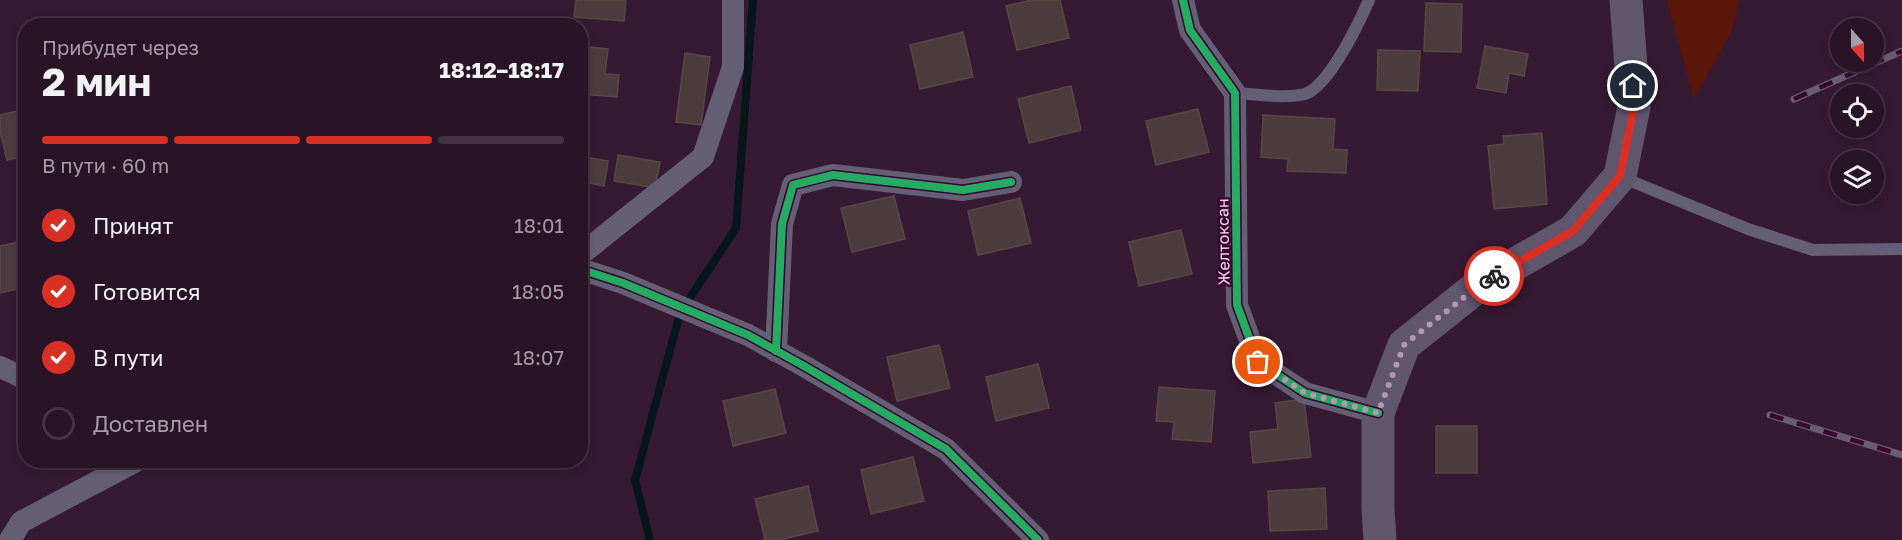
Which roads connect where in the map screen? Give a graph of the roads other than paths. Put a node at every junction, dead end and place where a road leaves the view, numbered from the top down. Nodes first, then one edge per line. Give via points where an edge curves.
1 (733, 0) edge
2 (1183, 0) edge
3 (1369, 0) edge
4 (1626, 0) edge
5 (1235, 93) junction
6 (1620, 176) junction
7 (1011, 182) dead end
8 (588, 249) edge
9 (1902, 249) edge
10 (588, 271) edge
11 (776, 351) junction
12 (0, 367) edge
13 (18, 376) edge
14 (1378, 413) junction
15 (123, 468) edge
16 (10, 540) edge
17 (1038, 540) edge
18 (1380, 540) edge

1 - 8 street via 733,67 703,157
2 - 5 street via 1190,30
3 - 5 lane via 1357,29 1321,83 1305,94
4 - 6 main road via 1634,107
5 - 14 street, Желтоксан via 1237,304 1258,362 1305,393
6 - 9 lane via 1748,229 1813,250
6 - 14 main road via 1573,231 1482,283 1404,345
7 - 11 street via 963,190 833,175 793,185 782,224
10 - 11 street via 748,335
11 - 17 street via 946,449
12 - 13 street
14 - 18 main road
15 - 16 street via 21,522

